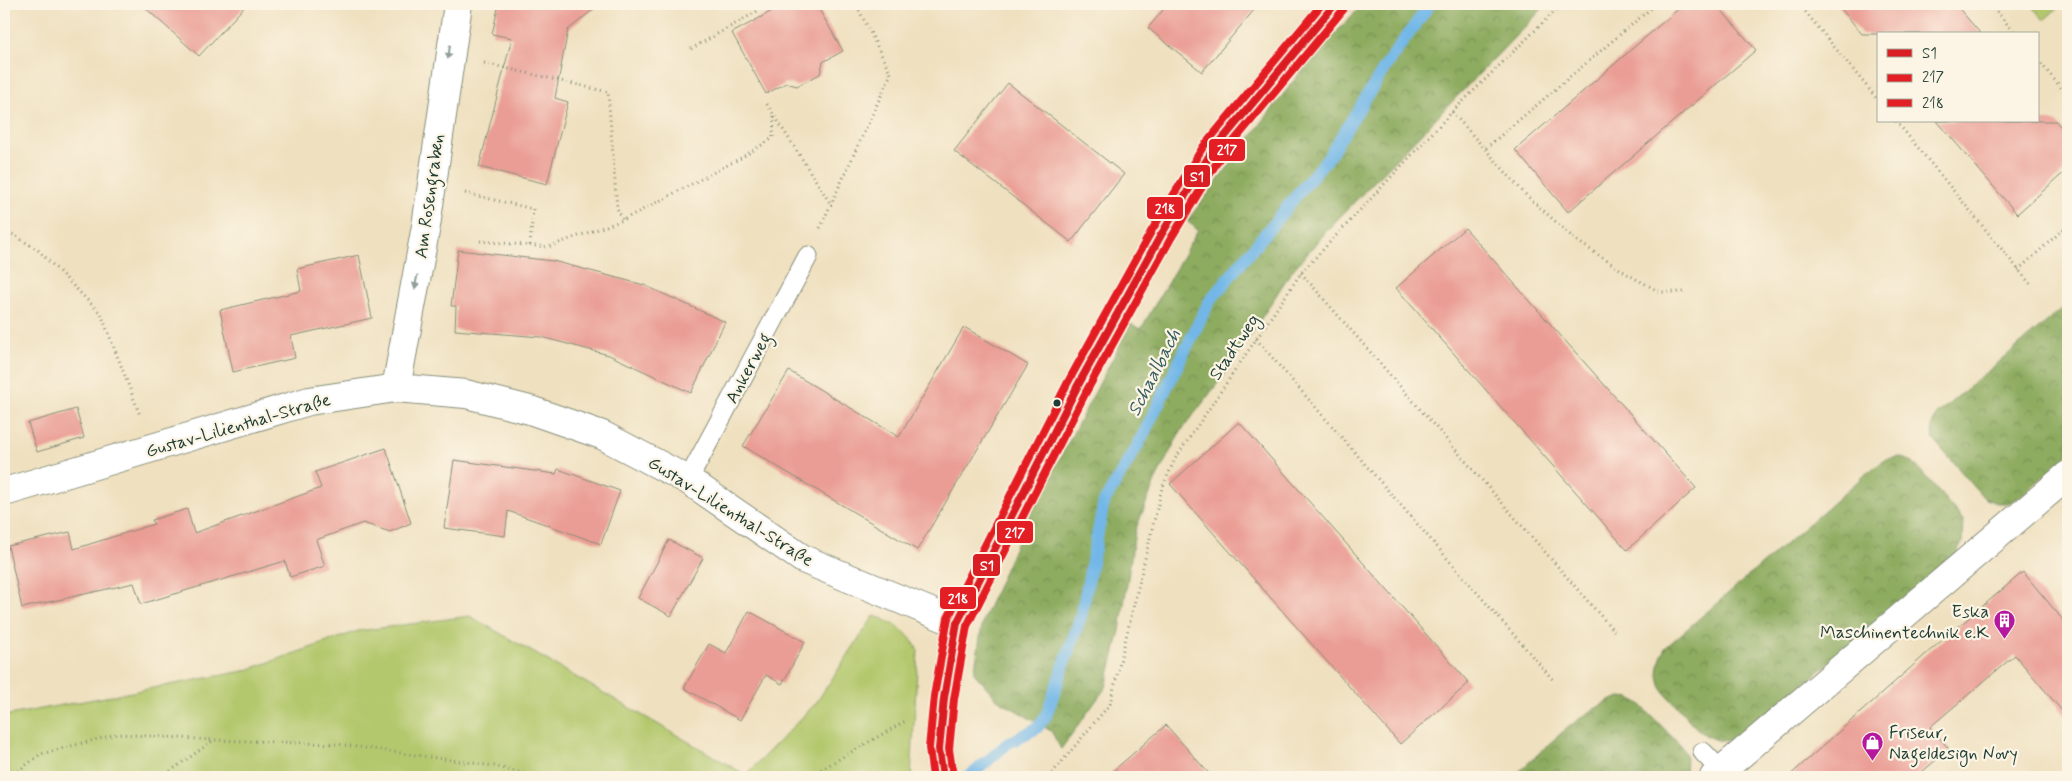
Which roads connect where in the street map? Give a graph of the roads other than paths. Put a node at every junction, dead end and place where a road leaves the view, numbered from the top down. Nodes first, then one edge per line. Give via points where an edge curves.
1 (458, 4) edge
2 (1335, 4) edge
3 (808, 256) road end
4 (396, 388) junction
5 (2068, 476) edge
6 (688, 480) junction
7 (8, 491) dead end
8 (957, 623) junction
9 (1713, 767) edge
10 (943, 777) edge

1 -> 4 street, Am Rosengraben via 426,226
2 - 8 street via 1211,154 1161,235 1077,387
3 - 6 lane, Ankerweg
4 - 6 street, Gustav-Lilienthal-Straße via 466,394 530,410 602,435
4 - 7 street, Gustav-Lilienthal-Straße via 309,401
5 - 9 street
6 - 8 street, Gustav-Lilienthal-Straße via 803,559
8 - 10 street via 939,748

